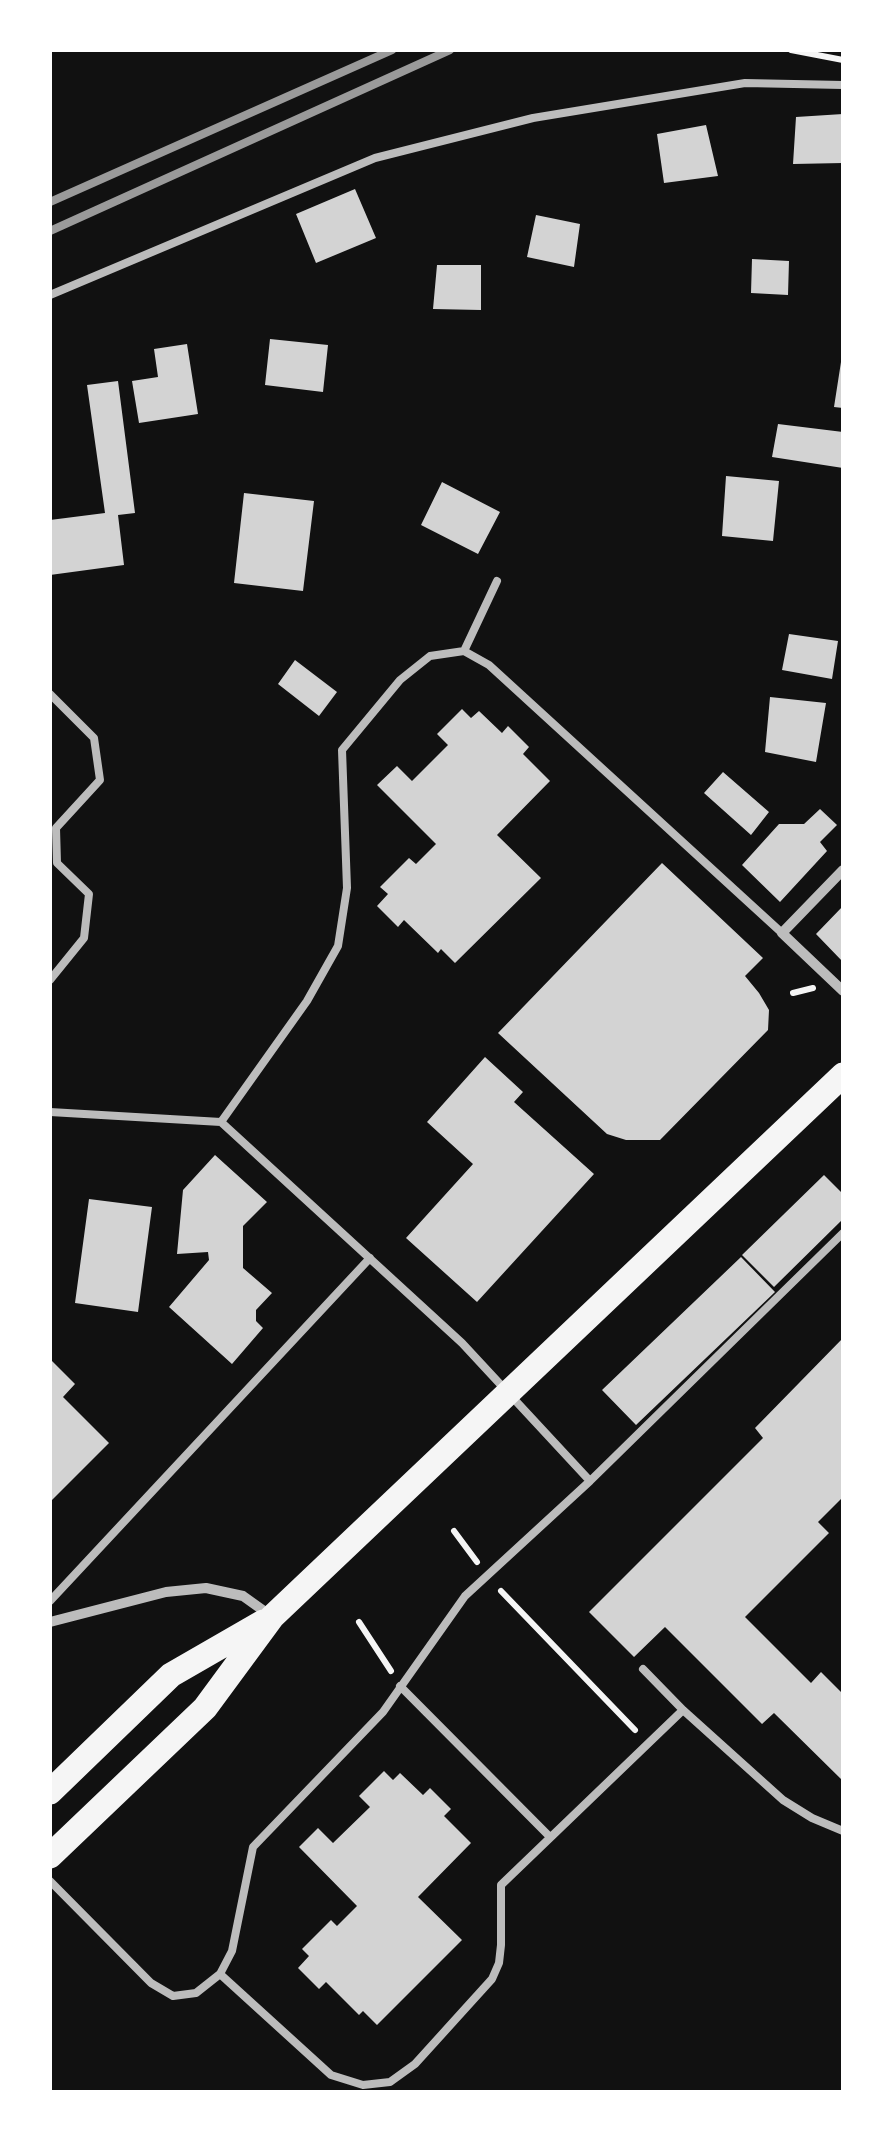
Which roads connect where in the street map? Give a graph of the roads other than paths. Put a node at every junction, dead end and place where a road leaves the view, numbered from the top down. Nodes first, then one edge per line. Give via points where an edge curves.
1 (843, 86) edge
2 (50, 296) edge
3 (496, 582) dead end
4 (464, 651) junction
5 (50, 694) edge
6 (843, 870) edge
7 (782, 933) junction
8 (50, 980) edge
9 (843, 991) edge
10 (843, 1075) edge
11 (50, 1112) edge
12 (222, 1122) junction
13 (843, 1234) edge
14 (370, 1258) junction
15 (509, 1394) junction
16 (590, 1481) junction
17 (50, 1601) edge
18 (272, 1617) junction
19 (50, 1622) edge
20 (643, 1669) dead end
21 (400, 1686) junction
22 (683, 1710) junction
23 (50, 1792) edge
24 (843, 1831) edge
25 (550, 1837) junction
26 (50, 1856) edge
27 (50, 1880) edge
28 (220, 1974) junction

1 - 2 lane via 728,85 533,118 374,158
3 - 4 lane
4 - 7 lane via 490,665
4 - 12 lane via 430,656 400,680 342,750 346,888 338,946
5 - 8 lane via 94,738 100,780 56,828 57,864 90,894 84,938
6 - 7 street
7 - 9 street
10 - 15 main road
11 - 12 lane
12 - 14 lane
13 - 16 lane
14 - 15 lane
14 - 17 lane
15 - 16 lane
15 - 18 main road
16 - 21 lane via 465,1596
18 - 19 street via 243,1596 206,1588
18 - 23 main road via 171,1676
18 - 26 main road via 204,1708
20 - 22 lane
21 - 25 lane
21 - 28 lane via 253,1847 232,1951
22 - 24 lane via 783,1800
22 - 25 lane
25 - 28 lane via 501,1885 501,1945 492,1979 415,2064 390,2082 362,2085 331,2074
27 - 28 lane via 151,1984 173,1996 196,1994

